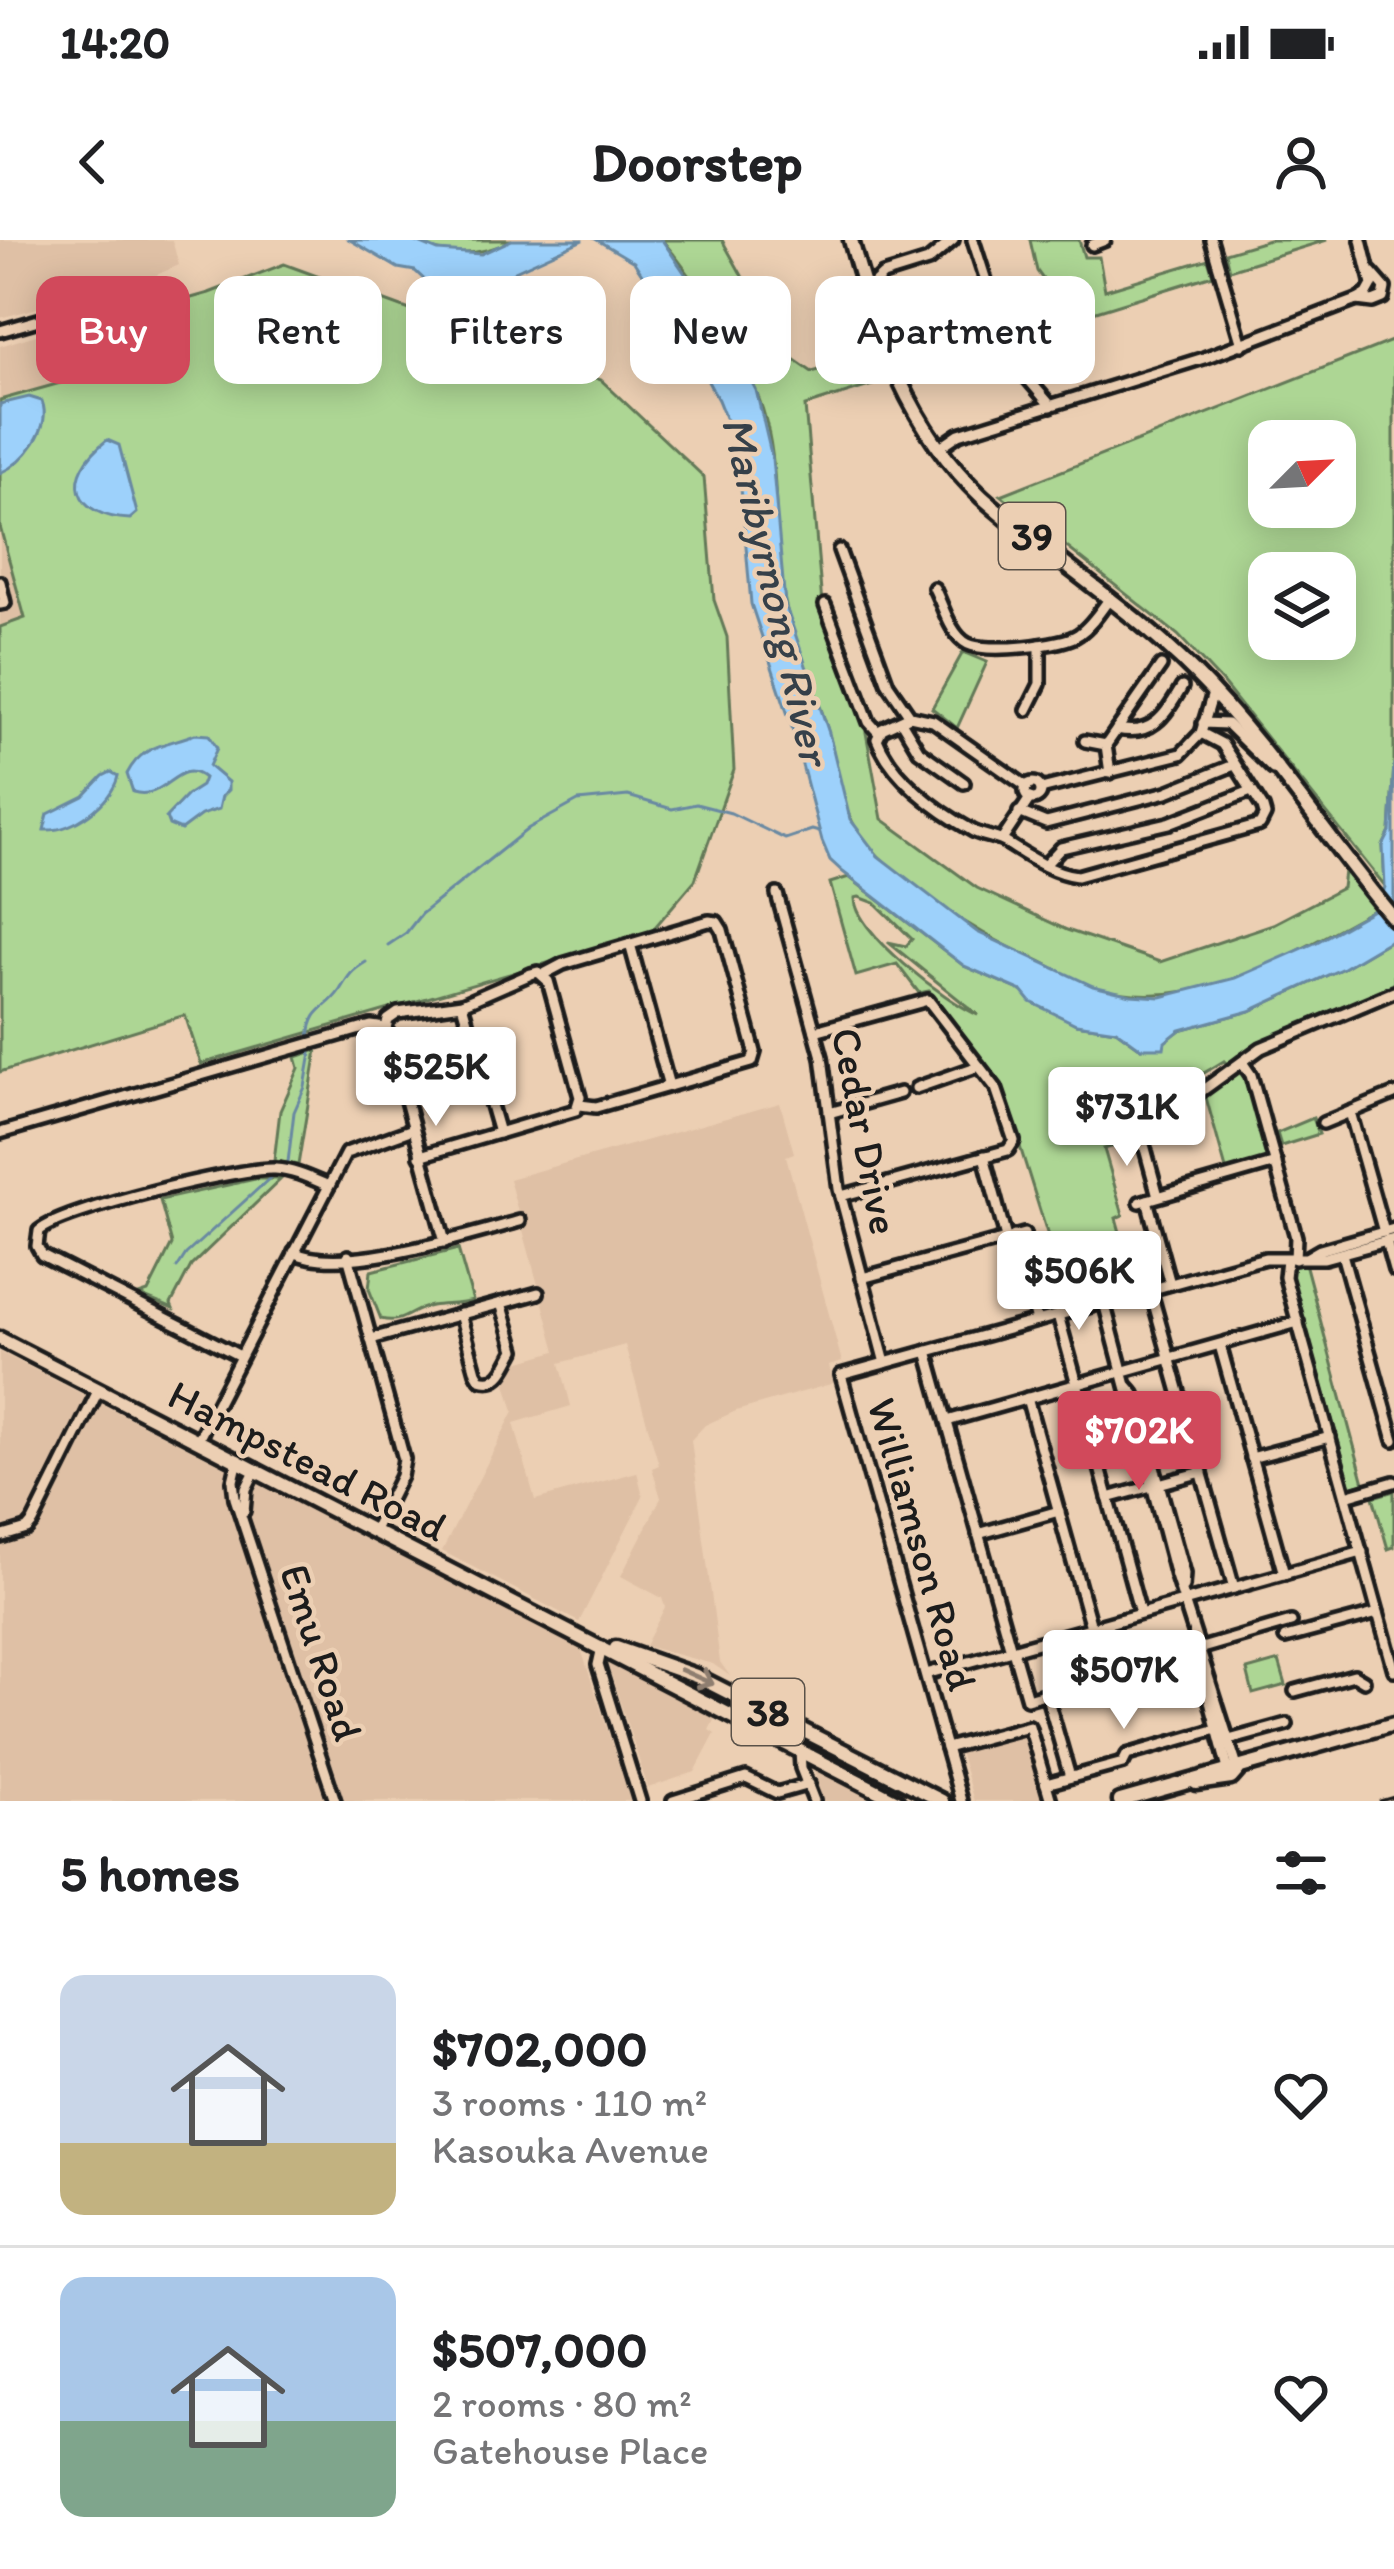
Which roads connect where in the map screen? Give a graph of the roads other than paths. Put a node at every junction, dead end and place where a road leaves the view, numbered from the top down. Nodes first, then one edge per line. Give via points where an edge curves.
1 (851, 240) edge
2 (953, 240) edge
3 (974, 240) edge
4 (1105, 240) edge
5 (1211, 240) edge
6 (1361, 240) edge
7 (1093, 245) dead end
8 (1370, 270) junction
9 (860, 271) junction
10 (883, 275) joint
11 (862, 276) edge
12 (1357, 299) junction
13 (36, 321) edge
14 (0, 331) edge
15 (1242, 345) junction
16 (901, 384) edge
17 (1051, 406) junction
18 (940, 447) junction
19 (839, 550) dead end
20 (0, 582) edge
21 (934, 588) dead end
22 (1111, 596) junction
23 (3, 603) edge
24 (825, 605) dead end
25 (866, 628) junction
26 (838, 639) junction
27 (1040, 645) junction
28 (1162, 666) dead end
29 (1182, 687) dead end
30 (1211, 690) junction
31 (1028, 710) dead end
32 (906, 719) junction
33 (1202, 728) junction
34 (1117, 729) junction
35 (878, 732) junction
36 (1084, 740) dead end
37 (1106, 745) junction
38 (1234, 765) junction
39 (1110, 773) junction
40 (1277, 773) junction
41 (964, 783) dead end
42 (1251, 790) junction
43 (1028, 792) junction
44 (1019, 812) junction
45 (1003, 840) junction
46 (1045, 865) junction
47 (777, 894) dead end
48 (1394, 920) edge
49 (630, 944) junction
50 (544, 974) junction
51 (1394, 992) edge
52 (461, 1004) junction
53 (386, 1028) junction
54 (815, 1030) junction
55 (1242, 1062) junction
56 (979, 1066) junction
57 (669, 1086) junction
58 (916, 1088) dead end
59 (1394, 1094) edge
60 (580, 1105) junction
61 (892, 1109) dead end
62 (1350, 1112) junction
63 (829, 1113) junction
64 (1323, 1123) dead end
65 (413, 1129) junction
66 (0, 1133) edge
67 (499, 1133) junction
68 (420, 1156) junction
69 (984, 1156) junction
70 (1276, 1162) junction
71 (329, 1186) junction
72 (841, 1196) junction
73 (1148, 1199) junction
74 (520, 1221) dead end
75 (1390, 1235) edge
76 (1015, 1236) junction
77 (445, 1242) junction
78 (295, 1252) junction
79 (1342, 1253) junction
80 (348, 1256) junction
81 (1309, 1257) junction
82 (1291, 1259) junction
83 (1394, 1270) edge
84 (862, 1278) junction
85 (1170, 1284) junction
86 (1150, 1289) junction
87 (538, 1292) dead end
88 (1104, 1302) junction
89 (501, 1303) junction
90 (460, 1315) junction
91 (1058, 1315) junction
92 (1037, 1321) junction
93 (1298, 1322) junction
94 (371, 1339) junction
95 (1, 1341) edge
96 (1220, 1345) junction
97 (927, 1352) junction
98 (239, 1356) junction
99 (1170, 1358) junction
100 (885, 1363) junction
101 (1123, 1371) junction
102 (1077, 1384) junction
103 (98, 1391) junction
104 (1027, 1398) junction
105 (947, 1421) junction
106 (1330, 1437) junction
107 (198, 1440) junction
108 (1394, 1440) edge
109 (1252, 1458) junction
110 (238, 1460) junction
111 (256, 1469) junction
112 (1202, 1472) junction
113 (1394, 1482) edge
114 (1155, 1485) junction
115 (1346, 1496) junction
116 (1108, 1498) junction
117 (1058, 1511) junction
118 (246, 1522) junction
119 (374, 1530) junction
120 (978, 1534) junction
121 (0, 1538) edge
122 (1362, 1552) junction
123 (1284, 1574) junction
124 (1234, 1588) junction
125 (1184, 1596) junction
126 (1140, 1613) junction
127 (1378, 1613) junction
128 (1292, 1622) dead end
129 (1091, 1627) junction
130 (587, 1638) junction
131 (1285, 1638) dead end
132 (602, 1647) junction
133 (1012, 1650) junction
134 (1200, 1654) junction
135 (1394, 1670) edge
136 (926, 1674) junction
137 (1364, 1681) dead end
138 (1295, 1691) dead end
139 (1046, 1693) junction
140 (1287, 1724) dead end
141 (1394, 1724) edge
142 (1217, 1730) junction
143 (1229, 1740) junction
144 (946, 1748) junction
145 (800, 1751) junction
146 (815, 1759) junction
147 (1232, 1772) junction
148 (1070, 1777) junction
149 (809, 1784) junction
150 (1046, 1784) junction
151 (335, 1801) edge
152 (640, 1801) edge
153 (674, 1801) edge
154 (814, 1801) edge
155 (897, 1801) edge
156 (943, 1801) edge
157 (961, 1801) edge
158 (1051, 1801) edge
159 (1120, 1801) edge

1 - 9 main road, 39
2 - 10 street via 928,261
3 - 17 street via 1011,359
4 - 7 street
5 - 15 street
6 - 8 street
8 - 12 street via 1371,289
8 - 12 street via 1385,288 1383,298
9 - 10 street
9 - 11 main road, 39
12 - 15 street
13 - 14 street
15 - 17 street
16 - 18 main road, 39
17 - 18 street
18 - 22 main road, 39 via 980,494
19 - 25 street
20 - 23 street
21 - 27 street via 969,645
22 - 27 street via 1081,634
22 - 30 main road, 39
24 - 26 street
25 - 26 street
25 - 32 street
26 - 35 street
27 - 31 street via 1042,674
28 - 34 street
29 - 34 street via 1159,723
30 - 33 street
30 - 40 main road, 39
32 - 35 street
32 - 41 street via 919,751
32 - 43 street via 933,722
33 - 38 street
33 - 39 street via 1181,754
33 - 40 street via 1227,724
34 - 37 street
35 - 45 street via 880,748 906,781 972,830
36 - 37 street
37 - 39 street
38 - 42 street
38 - 44 street via 1167,792 1046,823
39 - 43 street
40 - 48 main road, 39
42 - 46 street via 1163,824 1060,848
42 - 46 street via 1265,815 1253,828 1085,875
43 - 44 street
44 - 45 street
45 - 46 street
47 - 54 street, Cedar Drive via 788,911
49 - 50 street
49 - 57 street
49 - 57 street via 710,921 722,930 755,1058
50 - 52 street
50 - 60 street
51 - 55 street
52 - 53 street via 398,1013
52 - 67 street
53 - 65 street
53 - 66 street
54 - 56 street via 928,1000
54 - 63 street, Cedar Drive
55 - 70 street
55 - 73 street via 1139,1130
56 - 58 street
56 - 69 street via 1002,1101 1013,1141
57 - 60 street
59 - 62 street
60 - 67 street
61 - 63 street via 894,1095
62 - 64 street
62 - 75 street
63 - 72 street, Cedar Drive
65 - 68 street
65 - 71 street via 351,1149
67 - 68 street
68 - 77 street
69 - 72 street
69 - 76 street
70 - 73 street
70 - 82 street via 1297,1237
71 - 78 street
71 - 98 street via 257,1169 160,1190 39,1232 42,1255
72 - 84 street, Cedar Drive
73 - 85 street
74 - 77 street
75 - 79 street
75 - 81 street
75 - 83 street
76 - 84 street
76 - 92 street
77 - 80 street
78 - 80 street via 320,1261
78 - 98 street
79 - 81 street
79 - 108 street
80 - 94 street
81 - 82 street
82 - 85 street via 1265,1258
82 - 93 street via 1285,1277
84 - 100 street, Cedar Drive
85 - 86 street
86 - 88 street
86 - 99 street
87 - 89 street
88 - 91 street
88 - 101 street
89 - 90 street
89 - 90 street via 515,1350 493,1381 476,1372
90 - 94 street
91 - 92 street
91 - 102 street
92 - 97 street
93 - 96 street
93 - 106 street
94 - 119 street via 404,1459
95 - 103 main road, Hampstead Road / 38
96 - 99 street
96 - 109 street
97 - 100 street
97 - 105 street
98 - 107 street
99 - 101 street
99 - 112 street
100 - 136 street, Williamson Road via 841,1375
101 - 102 street
101 - 114 street
102 - 104 street
102 - 116 street
103 - 107 main road, Hampstead Road / 38
103 - 121 street via 33,1522
104 - 105 street
104 - 117 street
105 - 120 street
106 - 109 street
106 - 115 street
107 - 110 main road, Hampstead Road / 38
109 - 123 street
110 - 111 main road, Hampstead Road / 38
110 - 118 street, Emu Road via 233,1488
111 - 118 street, Emu Road via 244,1499
111 - 119 main road, Hampstead Road / 38
112 - 114 street
112 - 124 street
113 - 115 street
114 - 116 street
114 - 125 street
115 - 122 street
116 - 126 street
117 - 120 street
117 - 129 street
118 - 151 street, Emu Road
119 - 130 main road, Hampstead Road / 38
120 - 133 street
122 - 123 street
122 - 127 street
123 - 124 street
124 - 125 street
125 - 126 street
125 - 134 street
126 - 129 street
127 - 131 street
127 - 135 street
128 - 134 street
129 - 133 street
130 - 132 main road, Hampstead Road / 38
130 -> 156 main road, Hampstead Road / 38 via 692,1675
132 - 145 main road, Hampstead Road / 38
132 - 152 street via 598,1665
133 - 136 street
133 - 139 street via 1027,1699
134 - 139 street
134 - 142 street
134 - 143 street
136 - 144 street, Williamson Road
137 - 138 street via 1354,1675
139 - 148 street
140 - 143 street
141 - 147 main road
142 - 147 street
142 - 148 street
143 - 147 street
144 - 150 street via 1029,1726
144 - 157 street, Williamson Road
145 - 146 main road, Hampstead Road / 38
145 - 149 street
146 - 149 street via 807,1766
146 - 155 main road, Hampstead Road / 38
147 - 159 main road
148 - 150 street
149 - 153 street via 777,1793 746,1778
149 - 154 street
150 - 158 street

